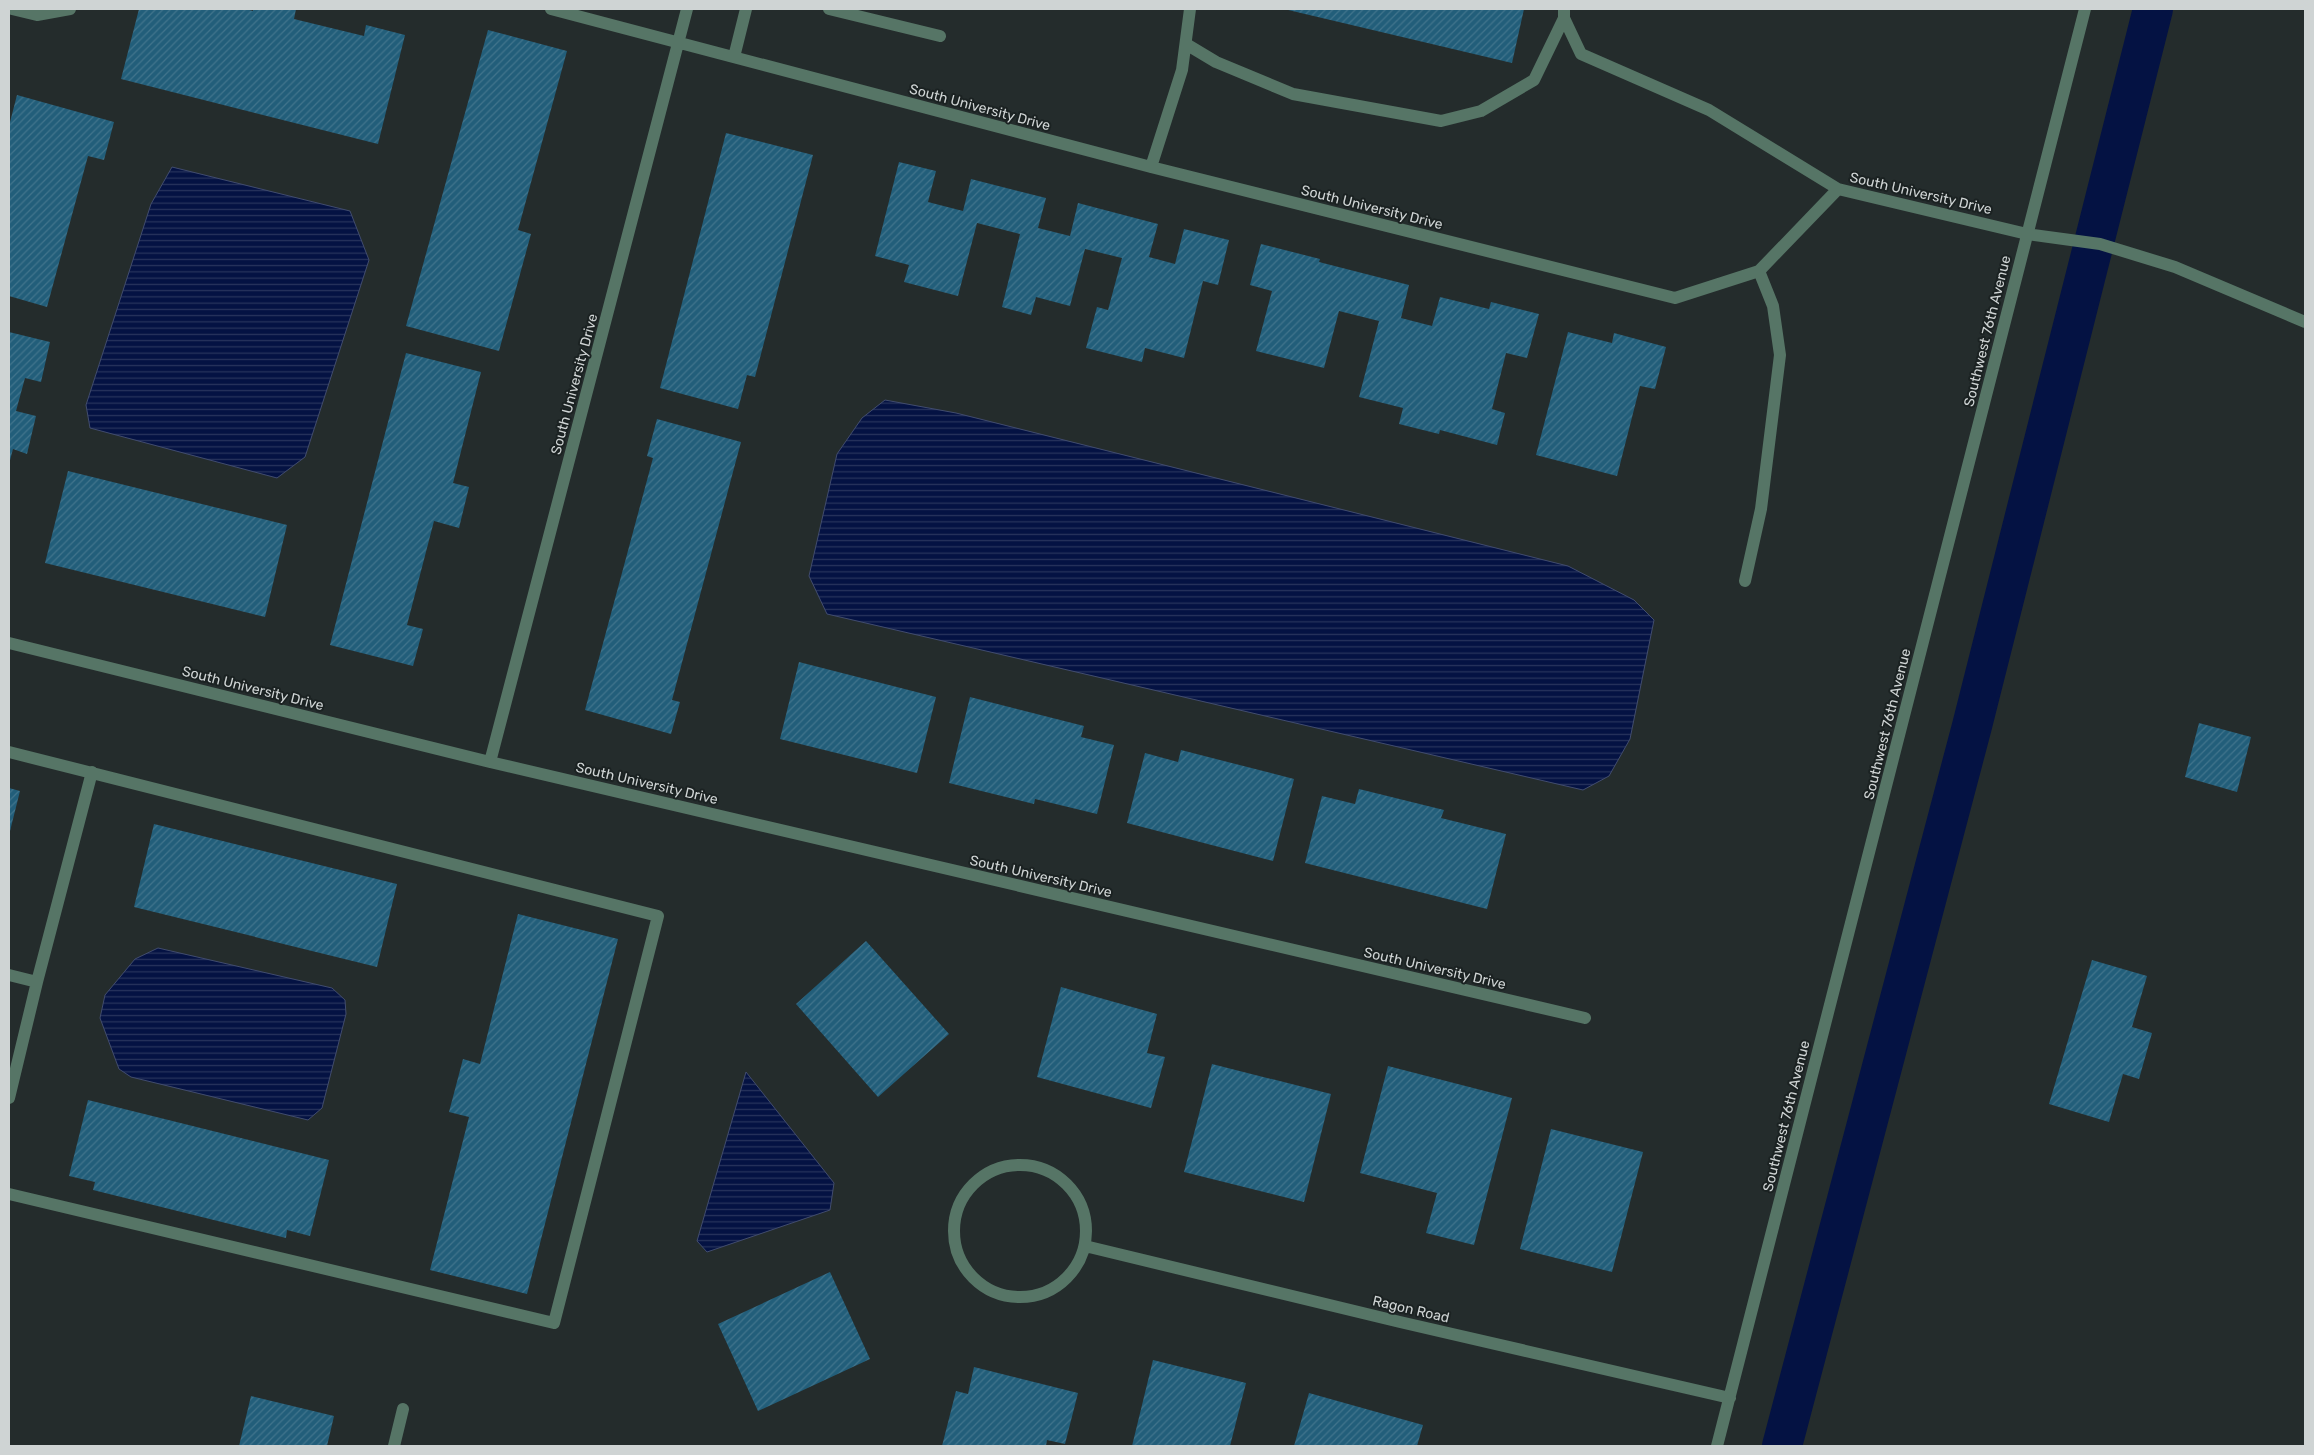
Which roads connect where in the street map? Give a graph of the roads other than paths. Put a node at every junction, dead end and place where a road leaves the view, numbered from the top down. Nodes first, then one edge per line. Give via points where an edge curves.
1 (12, 9) edge
2 (70, 9) edge
3 (551, 9) edge
4 (687, 9) edge
5 (746, 9) edge
6 (829, 9) edge
7 (1190, 9) edge
8 (2085, 9) edge
9 (1564, 13) edge
10 (940, 36) dead end
11 (679, 42) junction
12 (1186, 44) junction
13 (734, 57) junction
14 (1151, 167) junction
15 (1838, 189) junction
16 (2027, 234) junction
17 (1759, 271) junction
18 (2305, 322) edge
19 (1745, 581) dead end
20 (9, 643) edge
21 (9, 752) edge
22 (490, 762) junction
23 (92, 772) junction
24 (9, 975) edge
25 (37, 982) junction
26 (1585, 1018) dead end
27 (9, 1098) edge
28 (9, 1194) edge
29 (1085, 1246) junction
30 (1730, 1398) junction
31 (403, 1409) dead end
32 (394, 1446) edge
33 (1718, 1446) edge

1 - 2 street via 37,15
3 - 11 street, South University Drive
4 - 11 street, South University Drive
5 - 13 street
6 - 10 street
7 - 12 street
8 - 16 street, Southwest 76th Avenue
9 - 12 street via 1534,80 1481,112 1441,121 1292,94 1216,62
9 - 15 street via 1581,54 1709,110
11 - 13 street, South University Drive
11 - 22 street, South University Drive
12 - 14 street via 1182,70
13 - 14 street, South University Drive
14 - 17 street, South University Drive via 1675,298
15 - 16 street, South University Drive
15 - 17 street, South University Drive
16 - 18 street, South University Drive via 2100,244 2175,267
16 - 30 street, Southwest 76th Avenue
17 - 19 street via 1773,306 1780,355 1761,509
20 - 22 street, South University Drive
21 - 23 street
22 - 26 street, South University Drive
23 - 25 street
23 - 28 street via 658,916 554,1323
24 - 25 street
25 - 27 street
29 - 29 street via 1086,1222 1079,1200 1064,1182 1045,1170 1022,1165 999,1168 978,1179 963,1196 954,1217 954,1241 960,1262 975,1281 995,1293 1018,1298 1040,1295 1061,1284 1076,1267
29 - 30 street, Ragon Road
30 - 33 street, Southwest 76th Avenue
31 - 32 street

